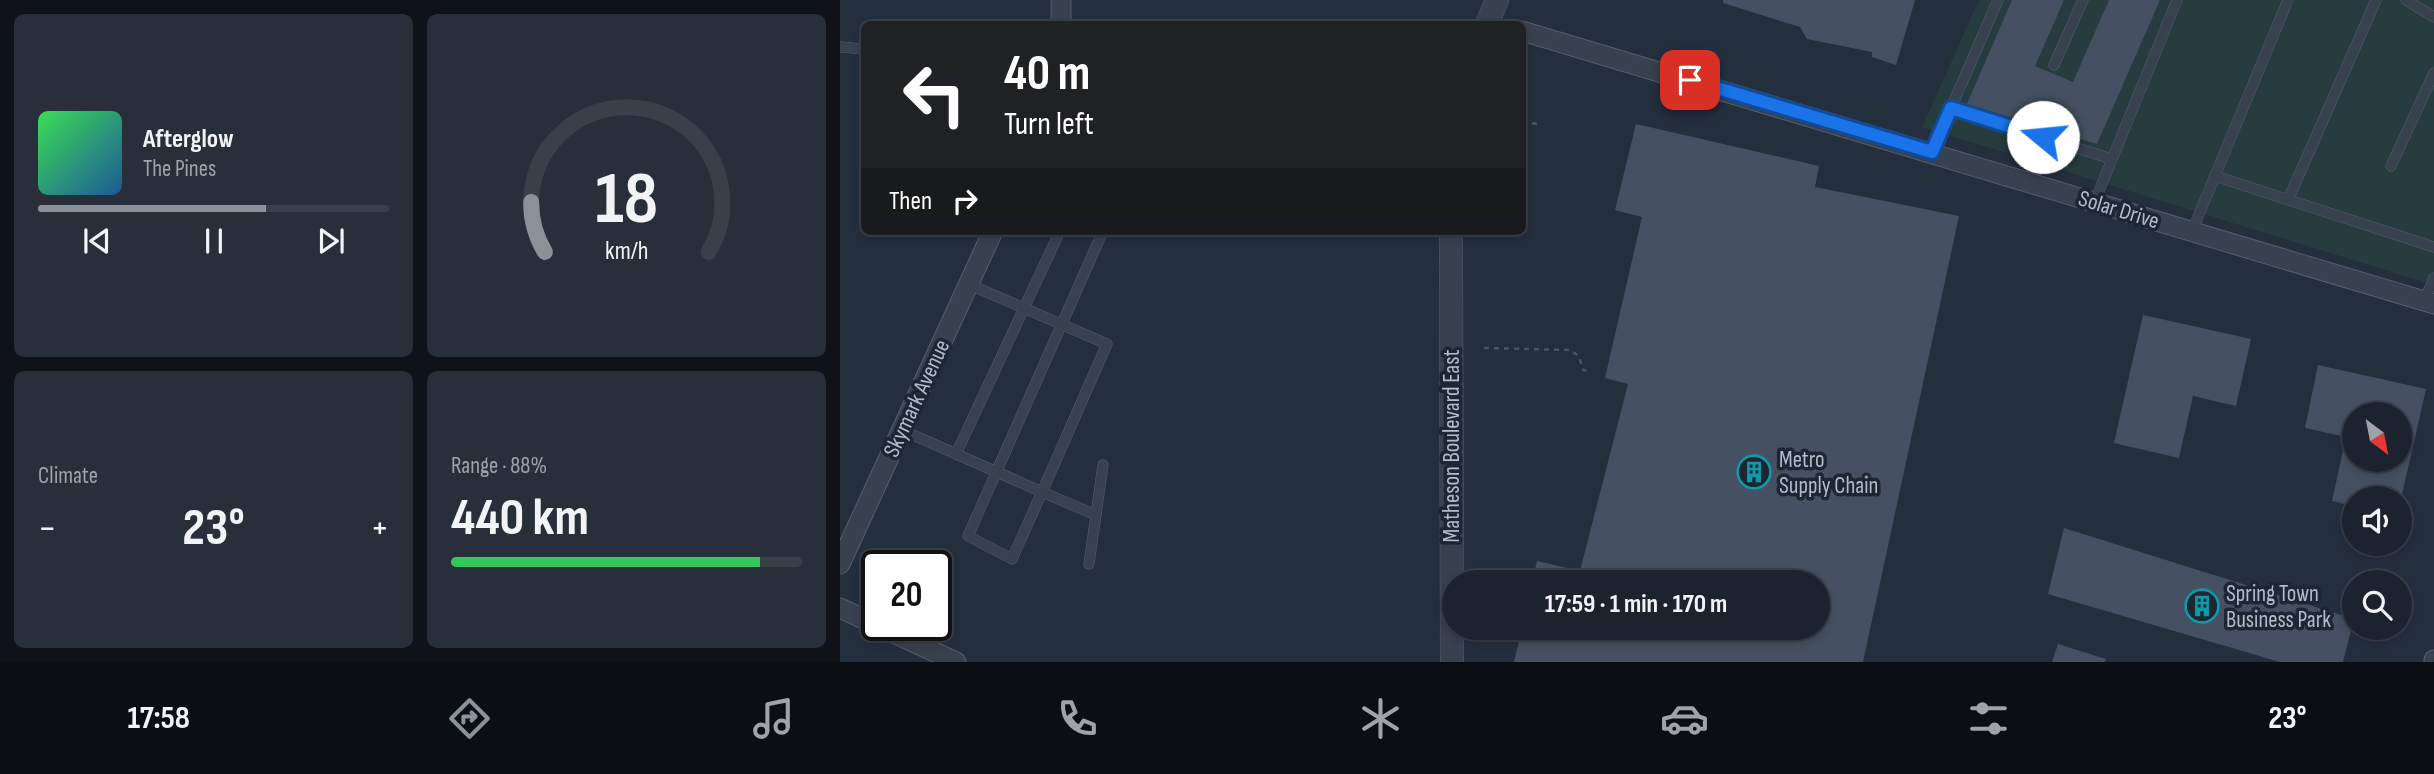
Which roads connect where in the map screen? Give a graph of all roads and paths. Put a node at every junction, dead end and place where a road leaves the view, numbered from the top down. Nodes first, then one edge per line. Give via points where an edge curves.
1 (1061, 0) edge
2 (1997, 0) edge
3 (2083, 0) edge
4 (2177, 0) edge
5 (2288, 0) edge
6 (2376, 0) edge
7 (2406, 0) edge
8 (2434, 17) edge
9 (1061, 21) edge
10 (1526, 32) edge
11 (840, 47) edge
12 (861, 49) edge
13 (2054, 65) dead end
14 (2434, 74) edge
15 (1951, 108) junction
16 (1526, 122) edge
17 (1538, 124) dead end
18 (1932, 152) junction
19 (2112, 159) junction
20 (2391, 166) dead end
21 (2215, 176) junction
22 (2288, 200) junction
23 (2095, 201) junction
24 (2192, 231) junction
25 (991, 235) edge
26 (1057, 235) edge
27 (1101, 235) edge
28 (1451, 235) edge
29 (2434, 247) edge
30 (2434, 278) edge
31 (968, 284) junction
32 (2429, 303) edge
33 (1026, 309) junction
34 (1060, 324) junction
35 (1485, 348) dead end
36 (1590, 371) dead end
37 (902, 430) junction
38 (956, 454) junction
39 (1103, 465) dead end
40 (997, 472) junction
41 (1042, 492) junction
42 (1096, 516) junction
43 (840, 564) edge
44 (1089, 564) dead end
45 (840, 608) edge
46 (956, 662) edge
47 (1452, 662) edge

1 - 9 street
2 - 15 lane
3 - 13 lane
4 - 19 lane
5 - 21 lane
6 - 22 lane
7 - 8 lane
10 - 18 street, Solar Drive
11 - 12 lane
14 - 20 lane
15 - 18 lane
15 - 19 lane
16 - 17 path
18 - 23 street, Solar Drive
19 - 23 lane
21 - 22 lane
21 - 24 lane
22 - 29 lane
23 - 24 street, Solar Drive
24 - 32 street, Solar Drive
25 - 31 street, Skymark Avenue
26 - 33 lane
27 - 34 lane
28 - 47 street, Matheson Boulevard East
30 - 32 lane
31 - 33 lane
31 - 37 street, Skymark Avenue
33 - 34 lane
33 - 38 lane
34 - 40 lane
34 - 41 lane via 1107,344
35 - 36 path via 1570,350 1579,356 1583,370
37 - 38 lane
37 - 43 street, Skymark Avenue
38 - 40 lane
39 - 42 lane
40 - 41 lane
40 - 41 lane via 968,536 1012,559
41 - 42 lane
42 - 44 lane
45 - 46 street

